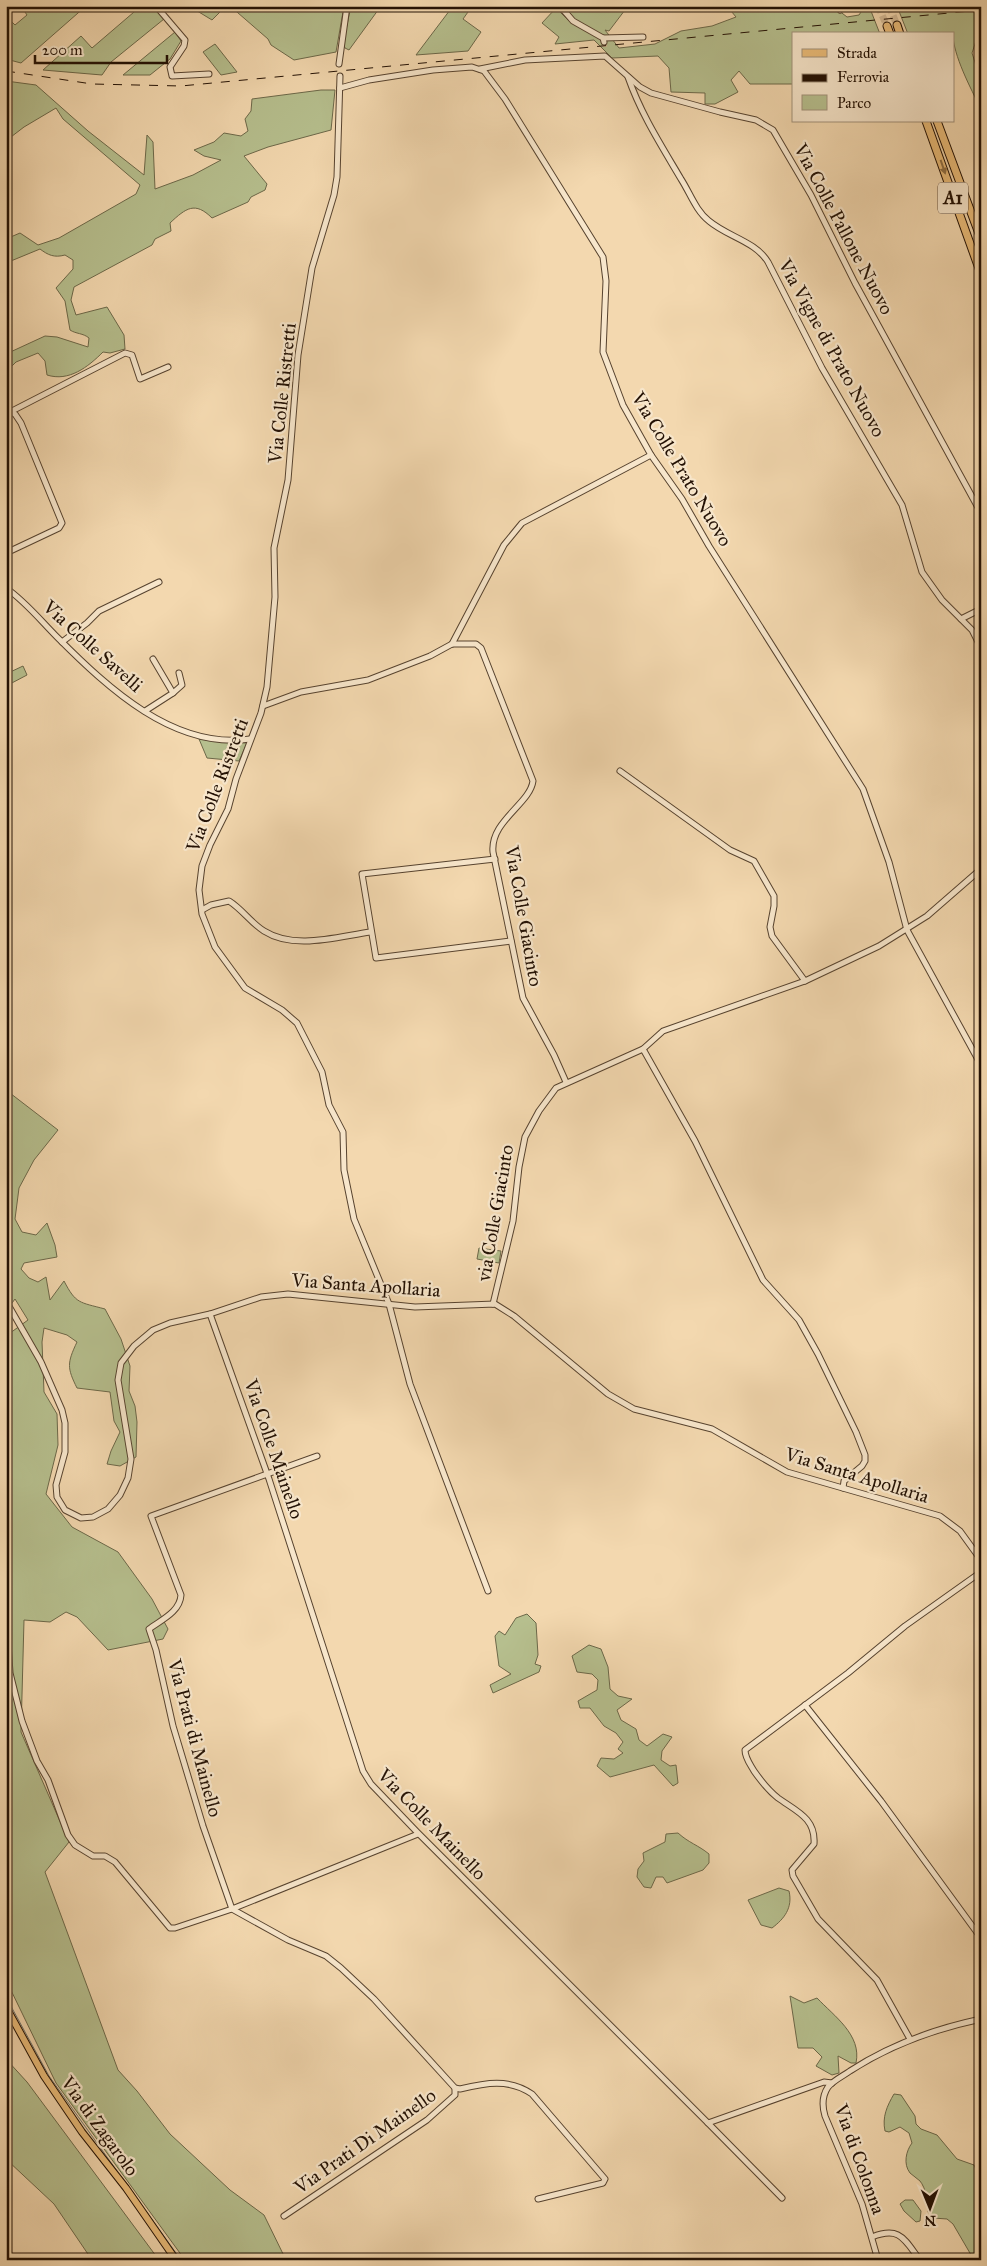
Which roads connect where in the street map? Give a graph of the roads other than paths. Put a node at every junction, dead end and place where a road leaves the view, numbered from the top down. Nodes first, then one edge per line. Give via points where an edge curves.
1 (156, 6) edge
2 (347, 6) edge
3 (560, 6) edge
4 (897, 25) tunnel mouth
5 (886, 26) tunnel mouth
6 (889, 32) edge
7 (899, 32) edge
8 (643, 37) dead end
9 (605, 49) tunnel mouth
10 (605, 56) junction
11 (339, 64) dead end
12 (480, 69) junction
13 (209, 74) dead end
14 (340, 76) dead end
15 (628, 76) junction
16 (340, 88) junction
17 (926, 122) edge
18 (937, 122) edge
19 (981, 239) edge
20 (981, 274) edge
21 (168, 366) dead end
22 (8, 412) edge
23 (652, 455) junction
24 (981, 513) edge
25 (6, 553) edge
26 (159, 582) dead end
27 (6, 588) edge
28 (981, 609) edge
29 (961, 619) junction
30 (62, 642) junction
31 (452, 644) junction
32 (981, 655) edge
33 (153, 659) dead end
34 (179, 673) dead end
35 (173, 693) junction
36 (981, 695) edge
37 (263, 706) junction
38 (145, 711) junction
39 (981, 733) edge
40 (250, 739) junction
41 (620, 771) dead end
42 (495, 859) junction
43 (981, 870) edge
44 (202, 910) junction
45 (907, 930) junction
46 (370, 932) junction
47 (511, 941) junction
48 (804, 981) junction
49 (643, 1049) junction
50 (981, 1065) edge
51 (566, 1082) junction
52 (6, 1301) edge
53 (389, 1304) junction
54 (493, 1304) junction
55 (210, 1314) junction
56 (317, 1456) dead end
57 (267, 1473) junction
58 (843, 1488) junction
59 (981, 1560) edge
60 (981, 1572) edge
61 (488, 1591) dead end
62 (6, 1614) edge
63 (805, 1705) junction
64 (418, 1834) junction
65 (232, 1909) junction
66 (981, 1938) edge
67 (6, 2006) edge
68 (981, 2019) edge
69 (910, 2039) junction
70 (832, 2083) junction
71 (455, 2088) junction
72 (708, 2123) junction
73 (782, 2198) dead end
74 (538, 2199) dead end
75 (284, 2216) dead end
76 (872, 2238) junction
77 (176, 2260) edge
78 (878, 2260) edge
79 (920, 2260) edge

1 - 13 street via 185,40 170,67 172,76
2 - 11 street
3 - 8 street via 573,21 603,40
4 - 7 highway
5 - 6 highway
9 - 10 street
10 - 12 street via 525,60
10 - 15 street, Via Colle Pallone Nuovo
12 - 16 street via 434,70
12 - 23 street, Via Colle Prato Nuovo via 504,99 604,257 603,352 623,405
14 - 16 street, Via Colle Ristretti
15 - 24 street, Via Colle Pallone Nuovo via 651,93 756,120 773,130
15 - 29 street, Via Vigne di Prato Nuovo via 650,127 700,212 722,231 757,249 768,262 822,368 902,505 922,572
16 - 37 street, Via Colle Ristretti via 337,178 312,268 297,368 288,485 274,548 275,597
17 -> 20 highway, A1
18 - 19 highway, A1
21 - 22 street via 140,379 132,355 123,354
22 - 25 street via 15,414 21,423 62,524
23 - 31 street via 522,523 504,545
23 - 45 street, Via Colle Prato Nuovo via 862,789 887,856
26 - 30 street via 99,611
27 - 30 street, Via Colle Savelli
28 - 29 street
29 - 32 street, Via Vigne di Prato Nuovo via 975,635
30 - 38 street, Via Colle Savelli via 108,685
31 - 37 street via 368,680 306,690
31 - 42 street, Via Colle Giacinto via 474,644 481,648 532,775 530,790 512,810 495,839
33 - 35 street
34 - 35 street via 182,685
35 - 38 street
36 - 39 street
37 - 40 street, Via Colle Ristretti via 256,731
38 - 40 street, Via Colle Savelli via 213,740
40 - 44 street, Via Colle Ristretti via 228,809 202,866 199,890
41 - 48 street via 730,850 755,862 774,896 772,936
42 - 46 street via 362,874
42 - 47 street, Via Colle Giacinto
43 - 45 street, via Colle Giacinto
44 - 46 street via 229,901 263,931 289,942
44 - 53 street, Via Colle Ristretti via 215,947 245,988 297,1023 322,1072 329,1105 343,1132 344,1170 354,1219
45 - 48 street, via Colle Giacinto
45 - 50 street, Via Colle Prato Nuovo
46 - 47 street via 376,958
47 - 51 street, Via Colle Giacinto via 525,1004 550,1046
48 - 49 street, via Colle Giacinto via 663,1031
49 - 51 street, via Colle Giacinto
49 - 58 street via 695,1142 763,1280 799,1320 856,1432 865,1462 844,1481
51 - 54 street, via Colle Giacinto via 550,1094 525,1137 513,1221
52 - 55 street, Via Santa Apollaria via 41,1362 62,1410 65,1452 56,1485 59,1502 68,1512 84,1518 97,1516 111,1506 128,1478 131,1460 118,1388 123,1359 138,1342 159,1327
53 - 54 street, Via Santa Apollaria via 425,1307
53 - 55 street, Via Santa Apollaria via 280,1294
53 - 61 street, Via Colle Ristretti via 410,1384
54 - 58 street, Via Santa Apollaria via 514,1316 608,1394 634,1410 712,1429 777,1468
55 - 57 street, Via Colle Mainello
56 - 57 street
57 - 64 street, Via Colle Mainello via 364,1774
57 - 65 street, Via Prati di Mainello via 150,1517 181,1598 176,1609 149,1630 173,1726
58 - 59 street, Via Santa Apollaria via 942,1518 960,1531
60 - 63 street via 905,1626
62 - 65 street via 10,1673 22,1721 70,1838 93,1856 105,1856 115,1862 170,1928
63 - 66 street via 881,1801
63 - 69 street via 748,1746 745,1754 767,1787 808,1820 814,1844 793,1869 792,1876 818,1919 875,1978
64 - 65 street
64 - 72 street, Via Colle Mainello
65 - 71 street, Via Prati Di Mainello via 288,1940 326,1956 374,1999
67 - 77 main road, Via di Zagarolo via 36,2061 82,2132
68 - 69 street, Via di Colonna
69 - 70 street, Via di Colonna
70 - 72 street via 822,2083
70 - 76 street, Via di Colonna via 825,2094 823,2111
71 - 74 street, Via Prati Di Mainello via 500,2082 530,2092 604,2178 603,2183
71 - 75 street, Via Prati Di Mainello via 455,2095 427,2120
72 - 73 street, Via Colle Mainello
76 - 78 street, Via di Colonna
76 - 79 street via 888,2232 897,2235

